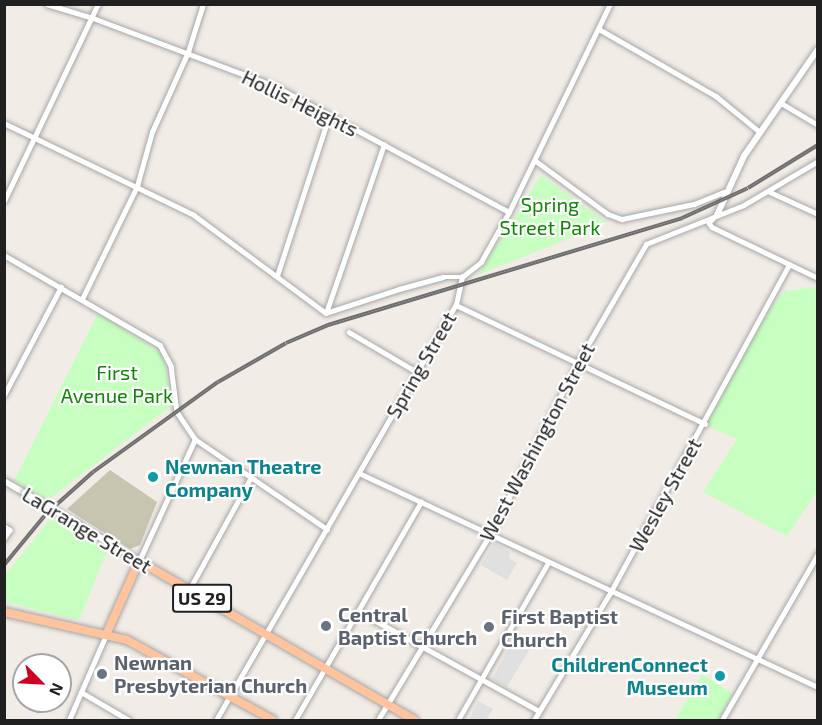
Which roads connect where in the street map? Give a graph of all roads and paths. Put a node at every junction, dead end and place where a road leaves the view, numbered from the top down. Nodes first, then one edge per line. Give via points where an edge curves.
1 (46, 4) edge
2 (98, 4) edge
3 (203, 4) edge
4 (610, 4) edge
5 (93, 18) junction
6 (599, 29) junction
7 (818, 49) edge
8 (188, 52) junction
9 (814, 61) edge
10 (781, 103) junction
11 (329, 116) junction
12 (4, 123) edge
13 (818, 125) edge
14 (760, 132) junction
15 (35, 138) junction
16 (384, 145) junction
17 (536, 161) junction
18 (818, 161) edge
19 (137, 186) junction
20 (724, 192) junction
21 (770, 192) junction
22 (4, 201) edge
23 (509, 212) junction
24 (818, 213) edge
25 (717, 215) junction
26 (4, 255) edge
27 (789, 265) junction
28 (277, 276) junction
29 (462, 277) junction
30 (818, 278) edge
31 (61, 287) junction
32 (82, 299) junction
33 (456, 304) junction
34 (326, 313) junction
35 (350, 332) dead end
36 (578, 362) junction
37 (417, 372) junction
38 (4, 395) edge
39 (705, 424) junction
40 (195, 439) junction
41 (359, 473) junction
42 (250, 479) junction
43 (4, 481) edge
44 (422, 502) junction
45 (4, 525) edge
46 (327, 529) junction
47 (489, 536) junction
48 (4, 539) edge
49 (818, 554) edge
50 (139, 561) junction
51 (548, 563) junction
52 (189, 590) junction
53 (610, 593) junction
54 (358, 611) junction
55 (4, 612) edge
56 (111, 625) junction
57 (106, 635) junction
58 (265, 635) junction
59 (127, 640) junction
60 (420, 645) junction
61 (758, 660) junction
62 (324, 670) junction
63 (481, 681) junction
64 (818, 687) edge
65 (81, 692) junction
66 (231, 696) junction
67 (387, 705) junction
68 (539, 711) junction
69 (69, 720) edge
70 (129, 720) edge
71 (216, 720) edge
72 (273, 720) edge
73 (295, 720) edge
74 (378, 720) edge
75 (414, 720) edge
76 (458, 720) edge
77 (534, 720) edge
78 (725, 720) edge

1 - 5 street, Hollis Heights
2 - 5 street
3 - 8 street
4 - 6 street
5 - 8 street, Hollis Heights
5 - 15 street
6 - 14 street via 716,96
6 - 17 street
7 - 9 street
8 - 11 street, Hollis Heights via 275,86
8 - 19 street via 152,132
9 - 10 street
10 - 13 street
10 - 14 street
11 - 16 street, Hollis Heights
11 - 28 street
12 - 15 street
14 - 20 street
15 - 19 street
15 - 22 street
16 - 23 street, Hollis Heights
16 - 34 street
17 - 20 street via 608,214 622,219 694,204
17 - 23 street
18 - 21 street, West Washington Street via 797,170
19 - 28 street via 194,215
19 - 32 street
20 - 25 street via 725,204
21 - 24 street
21 - 25 street, West Washington Street
23 - 29 street via 481,262
25 - 27 street via 709,224 712,227
25 - 36 street, West Washington Street via 646,244
26 - 31 street
27 - 30 street
27 - 39 street, Wesley Street
28 - 34 street
29 - 33 street, Spring Street
29 - 34 street via 442,277 399,288
31 - 32 street
31 - 38 street
32 - 40 street via 166,352 177,412
33 - 36 street
33 - 37 street, Spring Street
35 - 37 street
36 - 39 street
36 - 47 street, West Washington Street
37 - 41 street, Spring Street
39 - 53 street, Wesley Street
40 - 42 street
40 - 50 street
41 - 44 street
41 - 46 street, Spring Street
42 - 46 street
42 - 52 street
43 - 50 street, LaGrange Street, bridge
44 - 47 street
44 - 54 street
45 - 48 street via 10,530
46 - 58 street, Spring Street
47 - 51 street
47 - 60 street, West Washington Street
49 - 61 street via 797,584
50 - 52 main road, LaGrange Street / US 29
50 - 56 main road
51 - 53 street
51 - 63 street
52 - 58 main road, LaGrange Street / US 29
53 - 61 street
53 - 68 street, Wesley Street
54 - 60 street
54 - 62 street
55 - 57 main road
56 - 57 main road
56 - 59 main road
57 - 59 main road
57 - 65 street
58 - 62 main road, LaGrange Street / US 29
58 - 66 street, Spring Street
59 - 66 main road
60 - 63 street
60 - 67 street, West Washington Street
61 - 64 street
61 - 78 street
62 - 67 main road, US 29
62 - 73 street
63 - 68 street
63 - 76 street
65 - 69 street
65 - 70 street
66 - 71 street, Spring Street
66 - 72 main road
67 - 74 street, West Washington Street
67 - 75 main road, US 29
68 - 77 street, Wesley Street

